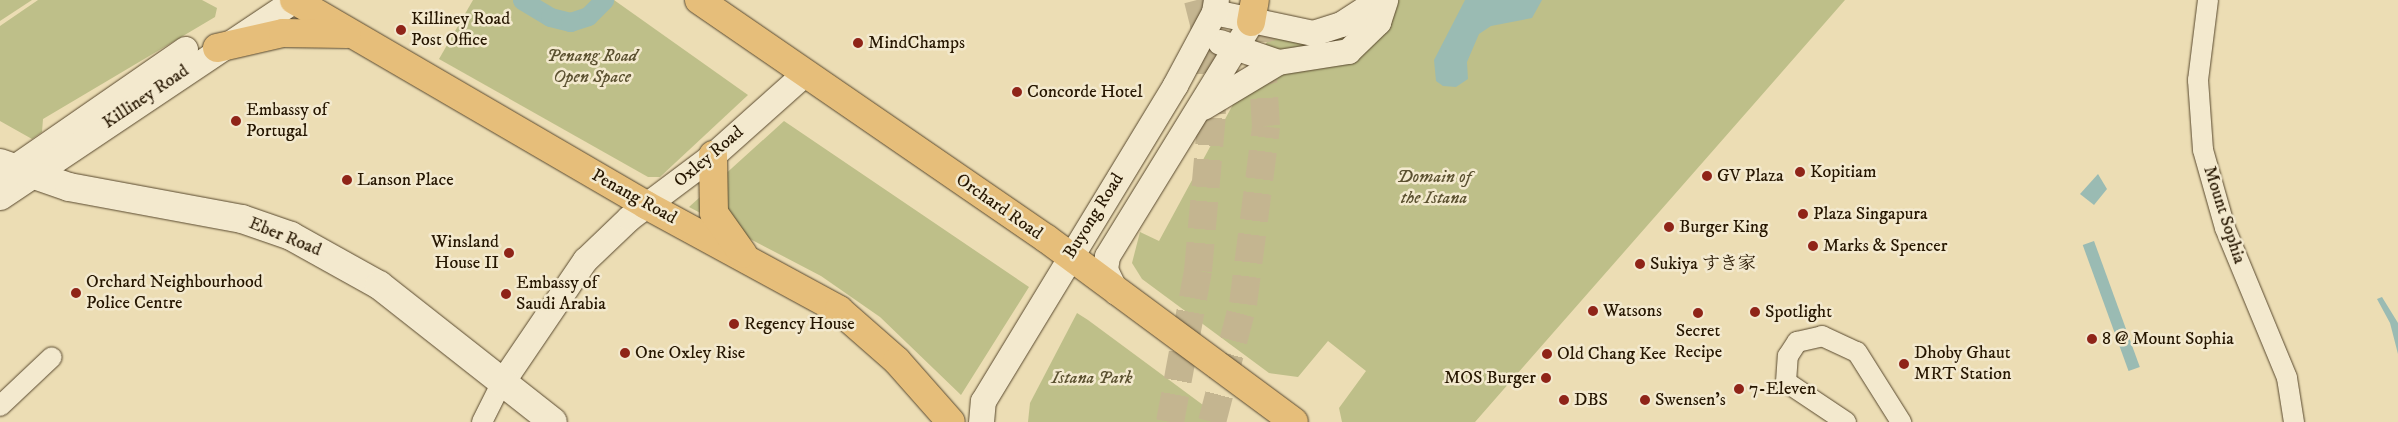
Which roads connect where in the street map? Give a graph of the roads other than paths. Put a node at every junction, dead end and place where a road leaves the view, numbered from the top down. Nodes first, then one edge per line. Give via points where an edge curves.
1 (252, 0) edge
2 (294, 0) edge
3 (699, 0) edge
4 (1378, 0) edge
5 (1385, 0) edge
6 (2208, 0) edge
7 (1215, 6) edge
8 (1253, 11) edge
9 (348, 34) junction
10 (1202, 34) junction
11 (217, 48) junction
12 (1236, 48) junction
13 (1278, 62) junction
14 (805, 74) junction
15 (1199, 110) junction
16 (713, 156) junction
17 (10, 171) edge
18 (0, 197) edge
19 (653, 209) junction
20 (1069, 255) junction
21 (747, 259) junction
22 (1116, 292) junction
23 (52, 357) dead end
24 (506, 385) junction
25 (0, 406) edge
26 (486, 415) edge
27 (553, 422) edge
28 (951, 422) edge
29 (981, 422) edge
30 (1294, 422) edge
31 (1846, 422) edge
32 (1901, 422) edge
33 (2294, 422) edge

1 - 17 street, Killiney Road via 252,6
2 - 9 main road, Penang Road
2 - 11 street, Killiney Road
3 - 14 main road, Orchard Road
4 - 8 street via 1341,24 1313,32
5 - 13 street via 1378,22 1348,51
6 - 33 street, Mount Sophia via 2198,80 2203,150 2225,228 2287,378
7 - 8 street
7 - 10 street, Buyong Road
8 - 12 street, Buyong Road
9 - 11 main road via 283,33
9 - 19 main road, Penang Road
10 - 12 street
10 - 20 street, Buyong Road
11 - 17 street, Killiney Road
12 - 13 street
12 - 15 street, Buyong Road
13 - 15 street
14 - 16 street, Oxley Road
14 - 20 main road, Orchard Road
15 - 22 street, Buyong Road via 1108,256 1105,269
16 - 19 street, Oxley Road
16 - 21 main road via 714,213
17 - 18 street, Killiney Road
17 - 24 main road, Eber Road via 85,191 242,219 291,236 378,285
19 - 21 main road, Penang Road
19 - 24 street, Oxley Road via 585,260
20 - 22 main road, Orchard Road
20 - 29 street, Buyong Road via 983,401
21 - 28 main road, Penang Road via 839,310 897,361
22 - 30 main road, Orchard Road
23 - 25 street
24 - 26 street, Oxley Road
24 - 27 main road, Eber Road
31 - 32 street via 1794,390 1784,371 1797,342 1822,336 1851,347 1867,362

